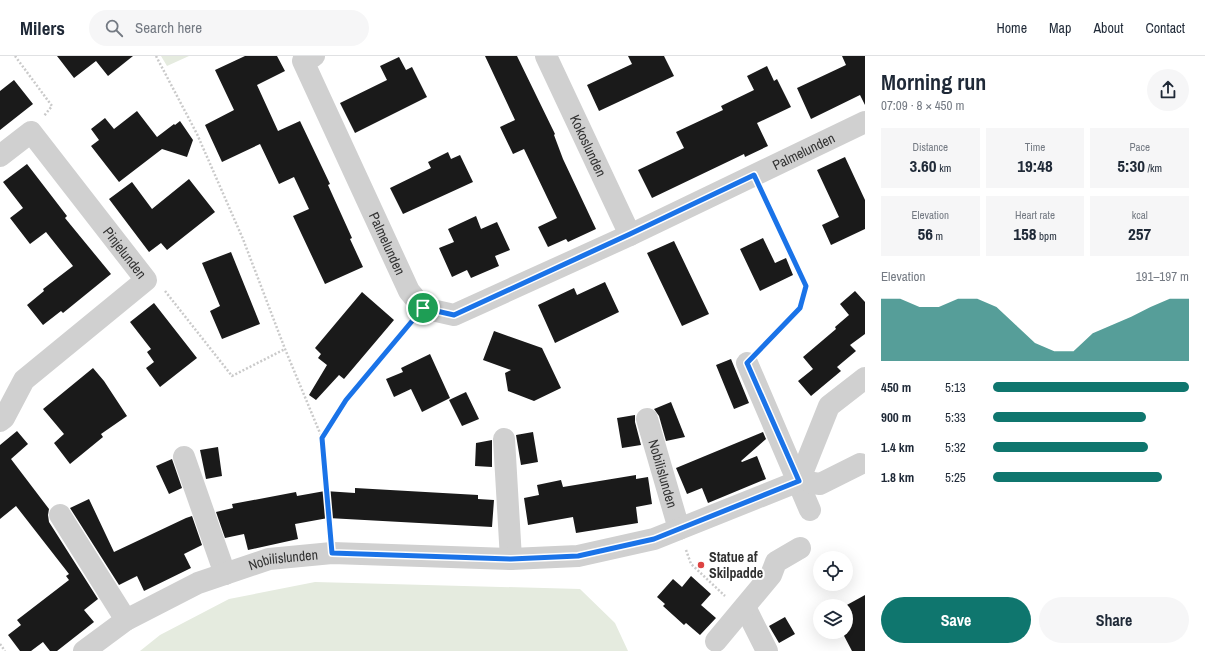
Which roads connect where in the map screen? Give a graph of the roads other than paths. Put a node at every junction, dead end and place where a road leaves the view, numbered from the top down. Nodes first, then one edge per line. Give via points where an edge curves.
1 (546, 56) edge
2 (309, 59) edge
3 (865, 122) edge
4 (0, 156) edge
5 (630, 234) junction
6 (747, 363) road end
7 (865, 378) edge
8 (647, 419) dead end
9 (0, 421) edge
10 (504, 439) dead end
11 (184, 457) dead end
12 (860, 464) dead end
13 (799, 481) junction
14 (810, 510) dead end
15 (60, 515) dead end
16 (679, 529) junction
17 (800, 548) dead end
18 (511, 559) junction
19 (225, 574) junction
20 (745, 607) junction
21 (126, 620) junction
22 (716, 641) dead end
23 (84, 651) edge
24 (767, 651) edge

1 - 5 street, Kokoslunden
2 - 5 street, Palmelunden via 409,291 423,308 454,315
3 - 5 street, Palmelunden
4 - 9 street, Pinjelunden via 31,132 146,280 24,380
6 - 13 street
7 - 13 street via 830,406
8 - 16 street, Nobilislunden
10 - 18 street
11 - 19 street
12 - 13 street, Nobilislunden via 820,484
13 - 14 street
13 - 16 street, Nobilislunden
15 - 21 street
16 - 18 street, Nobilislunden via 654,539 578,556
17 - 20 street via 776,562 771,575
18 - 19 street, Nobilislunden via 332,553 269,559
19 - 21 street, Nobilislunden via 198,583
20 - 22 street
20 - 24 street
21 - 23 street, Nobilislunden

